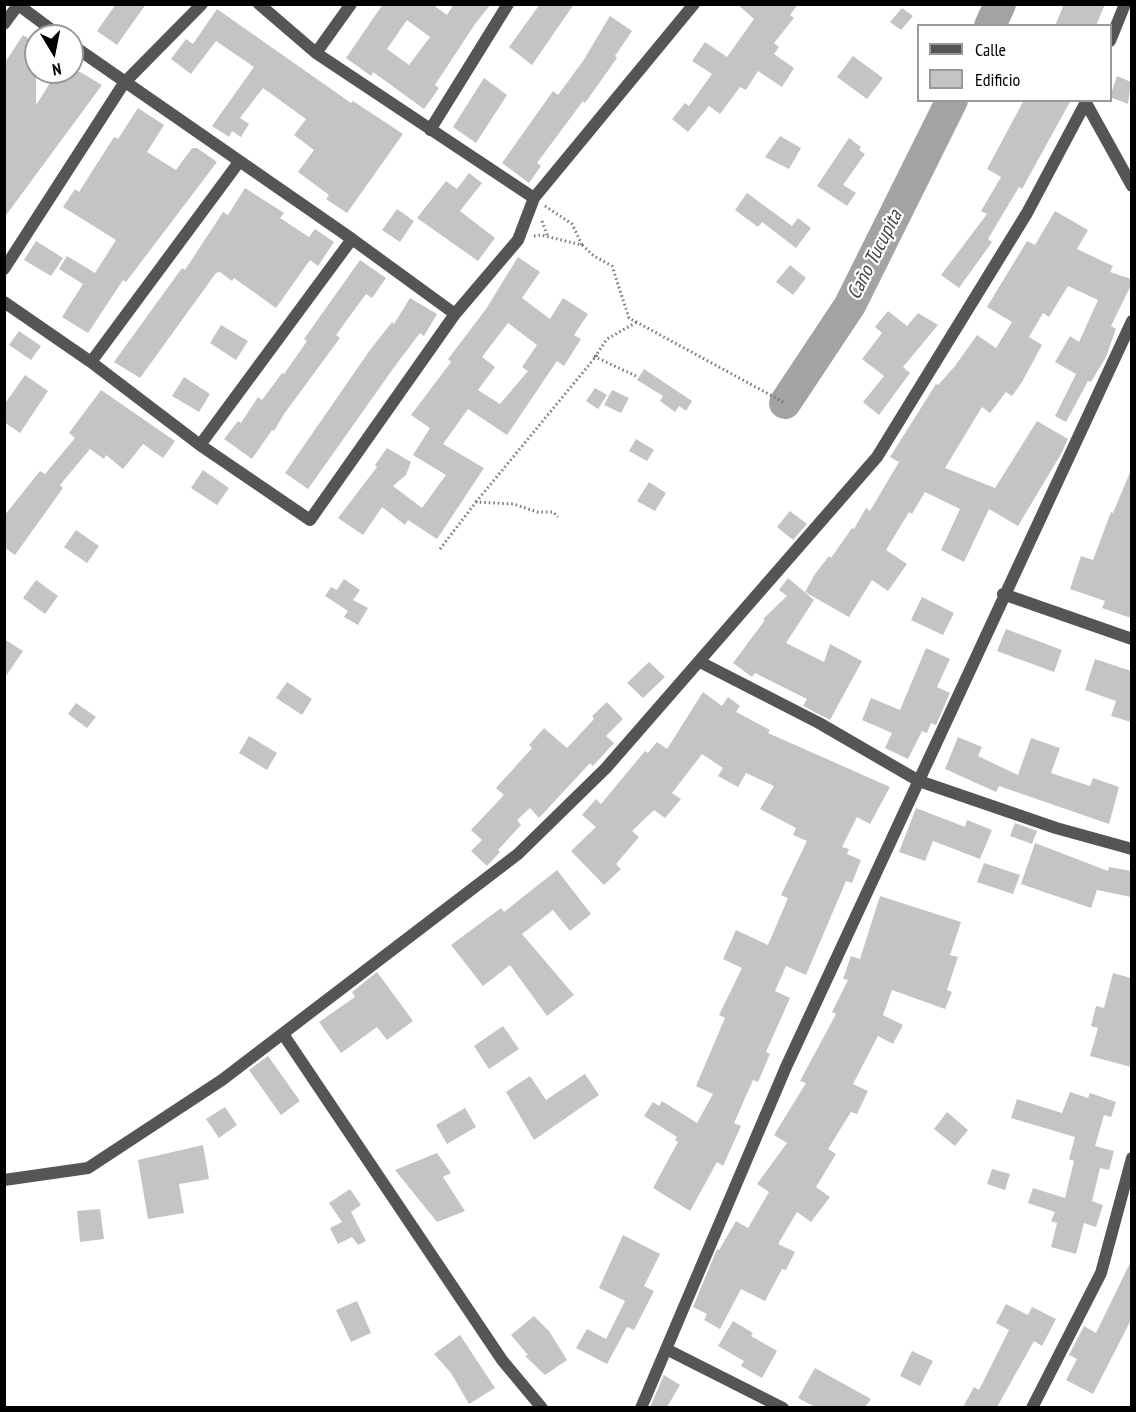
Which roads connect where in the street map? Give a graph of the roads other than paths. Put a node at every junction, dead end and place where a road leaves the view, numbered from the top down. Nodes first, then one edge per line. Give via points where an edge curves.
1 (202, 4) edge
2 (260, 4) edge
3 (351, 4) edge
4 (508, 4) edge
5 (694, 4) edge
6 (1125, 4) edge
7 (18, 5) edge
8 (4, 24) edge
9 (44, 24) edge
10 (1112, 36) edge
11 (315, 53) junction
12 (84, 54) edge
13 (124, 83) junction
14 (1087, 102) edge
15 (430, 130) junction
16 (239, 162) junction
17 (1131, 186) edge
18 (534, 198) junction
19 (352, 239) junction
20 (4, 269) edge
21 (4, 302) edge
22 (454, 314) junction
23 (1131, 321) edge
24 (91, 362) junction
25 (200, 445) junction
26 (1003, 594) junction
27 (1131, 639) edge
28 (700, 662) junction
29 (919, 781) junction
30 (1131, 849) edge
31 (284, 1034) junction
32 (1131, 1158) edge
33 (4, 1179) edge
34 (668, 1350) junction
35 (542, 1407) edge
36 (641, 1407) edge
37 (783, 1407) edge
38 (1032, 1407) edge

1 - 13 street
2 - 11 street
3 - 11 street
4 - 15 street
5 - 18 street
6 - 10 street
7 - 8 street
7 - 9 street
11 - 15 street
12 - 13 street
13 - 16 street
13 - 20 street
14 - 17 street
14 - 28 street via 1027,213 878,457
15 - 18 street
16 - 19 street
16 - 24 street
18 - 22 street via 518,240
19 - 22 street
19 - 25 street
21 - 24 street
22 - 25 street via 310,520
23 - 26 street
24 - 25 street
26 - 27 street
26 - 29 street
28 - 29 street via 819,723
28 - 31 street via 606,768 518,854
29 - 30 street
29 - 34 street via 786,1067
31 - 33 street via 88,1168
31 - 35 street via 502,1360
32 - 38 street via 1101,1274
34 - 36 street
34 - 37 street

